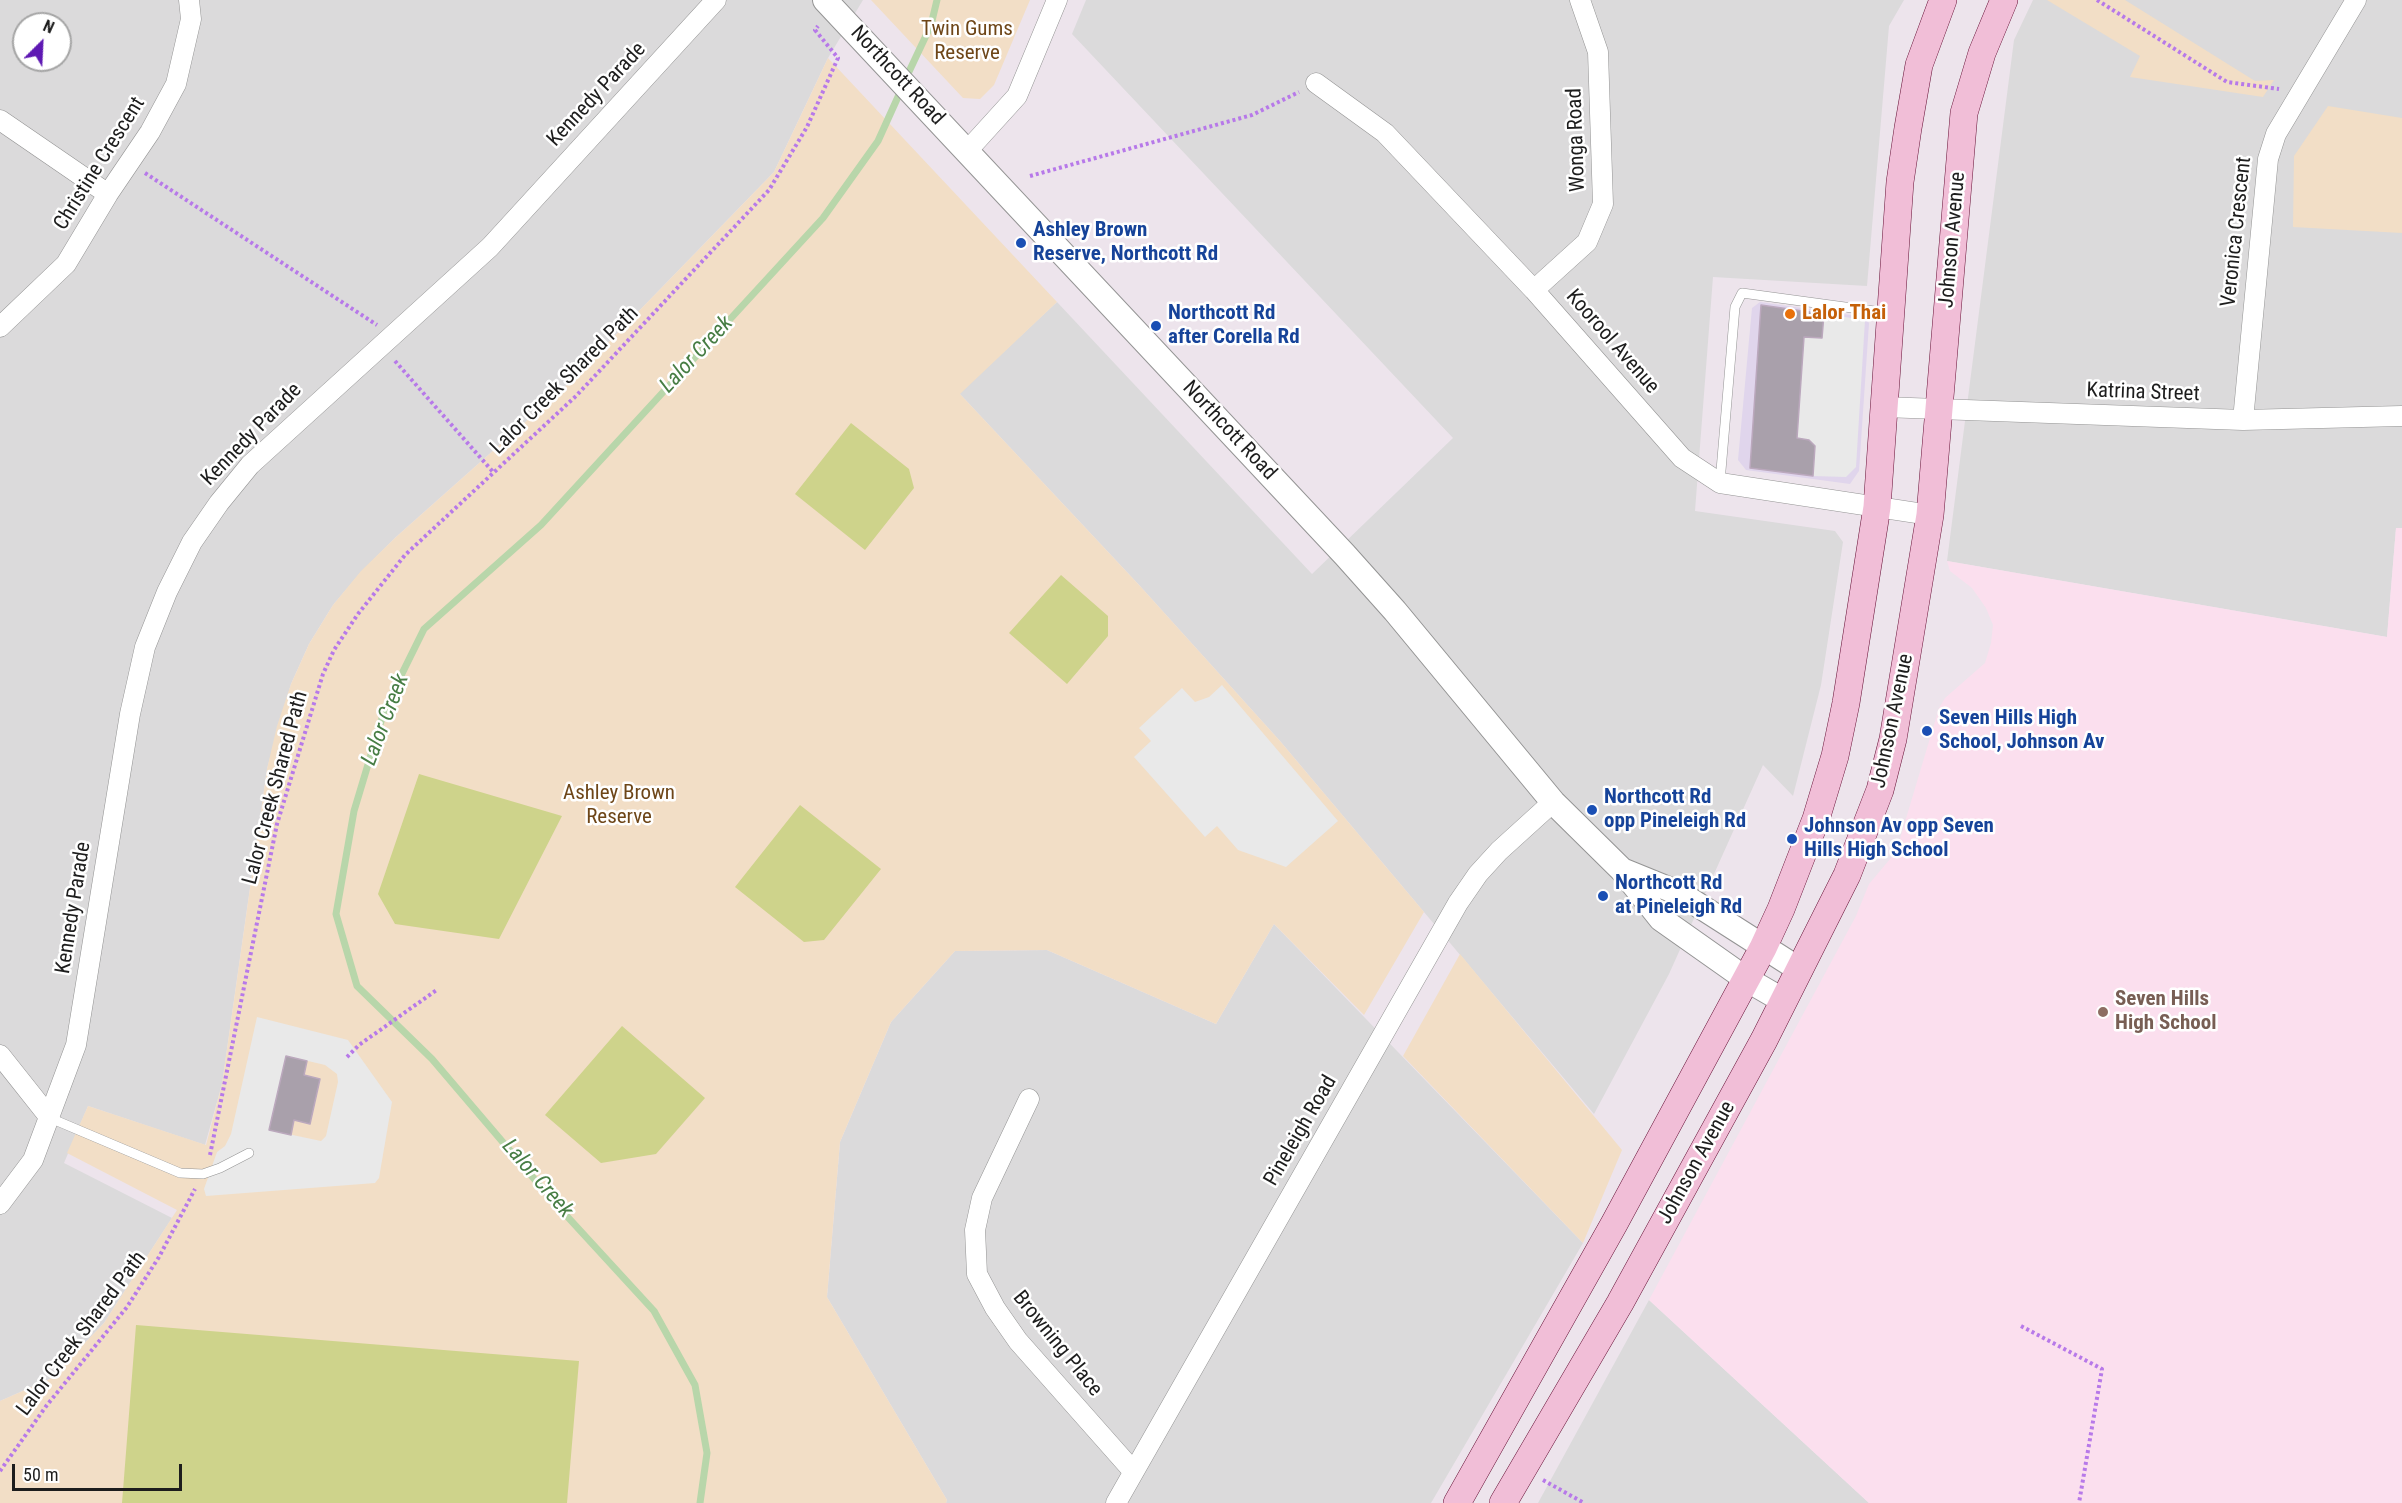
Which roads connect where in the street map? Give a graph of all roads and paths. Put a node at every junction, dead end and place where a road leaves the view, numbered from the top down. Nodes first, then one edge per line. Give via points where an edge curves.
1 (189, 0) edge
2 (716, 0) edge
3 (825, 0) edge
4 (1057, 0) edge
5 (1580, 0) edge
6 (1943, 0) edge
7 (2004, 0) edge
8 (2097, 0) edge
9 (2356, 0) edge
10 (815, 30) dead end
11 (1316, 83) joint
12 (2301, 92) junction
13 (0, 120) edge
14 (968, 150) junction
15 (129, 163) junction
16 (1030, 176) dead end
17 (108, 194) junction
18 (1534, 290) junction
19 (1892, 314) junction
20 (0, 327) edge
21 (385, 341) junction
22 (1883, 407) junction
23 (1939, 411) junction
24 (2402, 416) edge
25 (2243, 420) junction
26 (494, 473) junction
27 (1720, 483) junction
28 (1877, 507) junction
29 (1930, 515) junction
30 (1553, 802) junction
31 (1622, 870) junction
32 (1763, 948) junction
33 (1800, 970) junction
34 (1746, 979) junction
35 (438, 989) dead end
36 (1784, 1001) junction
37 (0, 1055) edge
38 (346, 1057) dead end
39 (1029, 1099) dead end
40 (50, 1118) junction
41 (249, 1153) dead end
42 (203, 1174) junction
43 (0, 1204) edge
44 (2021, 1326) dead end
45 (0, 1471) edge
46 (1133, 1471) junction
47 (1543, 1480) dead end
48 (1116, 1503) edge
49 (1456, 1503) edge
50 (1503, 1503) edge
51 (1584, 1503) edge
52 (2079, 1503) edge

1 - 15 street, Christine Crescent via 191,19 176,84
2 - 21 street, Kennedy Parade via 490,247
3 - 14 street, Northcott Road
4 - 14 street via 1017,96
5 - 18 street, Wonga Road via 1598,52 1603,204 1587,242
6 - 19 main road, Johnson Avenue via 1919,65 1908,128 1900,182
7 - 23 main road, Johnson Avenue via 1982,53 1964,113
8 - 12 path via 2227,82
9 - 12 street, Veronica Crescent
10 - 26 path, Lalor Creek Shared Path via 838,58 807,127 769,190 576,396
11 - 16 path via 1251,115
11 - 18 street, Koorool Avenue via 1385,133
12 - 25 street, Veronica Crescent via 2276,134 2268,159
13 - 17 street
14 - 30 street, Northcott Road via 1353,563
15 - 17 street, Christine Crescent
15 - 21 path via 375,323
17 - 20 street, Christine Crescent via 66,264
18 - 27 street, Koorool Avenue via 1682,458
19 - 22 main road, Johnson Avenue
19 - 27 lane via 1742,293 1735,307
21 - 26 path via 394,360
21 - 40 street, Kennedy Parade via 250,465 192,543 167,592 142,658 76,1045
22 - 23 street, Katrina Street
22 - 28 main road, Johnson Avenue
23 - 25 street, Katrina Street
23 - 29 main road, Johnson Avenue
24 - 25 street, Katrina Street
26 - 42 path, Lalor Creek Shared Path via 405,555 358,614 323,674 277,824 216,1138
27 - 28 street, Koorool Avenue
28 - 29 street, Koorool Avenue
28 - 32 main road, Johnson Avenue via 1835,756 1816,819
29 - 33 main road, Johnson Avenue via 1893,739 1880,790 1847,875
30 - 31 street, Northcott Road
30 - 46 street, Pineleigh Road via 1499,850 1458,903
31 - 32 street, Northcott Road via 1682,894
31 - 34 street, Northcott Road via 1661,919
32 - 33 street, Northcott Road
32 - 34 main road, Johnson Avenue
33 - 36 main road, Johnson Avenue
34 - 36 street, Northcott Road
34 - 49 main road, Johnson Avenue via 1543,1352
35 - 38 path
36 - 50 main road, Johnson Avenue via 1625,1293
37 - 40 street
39 - 46 street, Browning Place via 982,1198 975,1230 977,1274 1018,1341
40 - 42 lane via 180,1173
40 - 43 street, Kennedy Parade via 33,1160
41 - 42 lane
42 - 45 path, Lalor Creek Shared Path via 127,1307 47,1405
44 - 52 path via 2102,1369
46 - 48 street, Pineleigh Road
47 - 51 path

